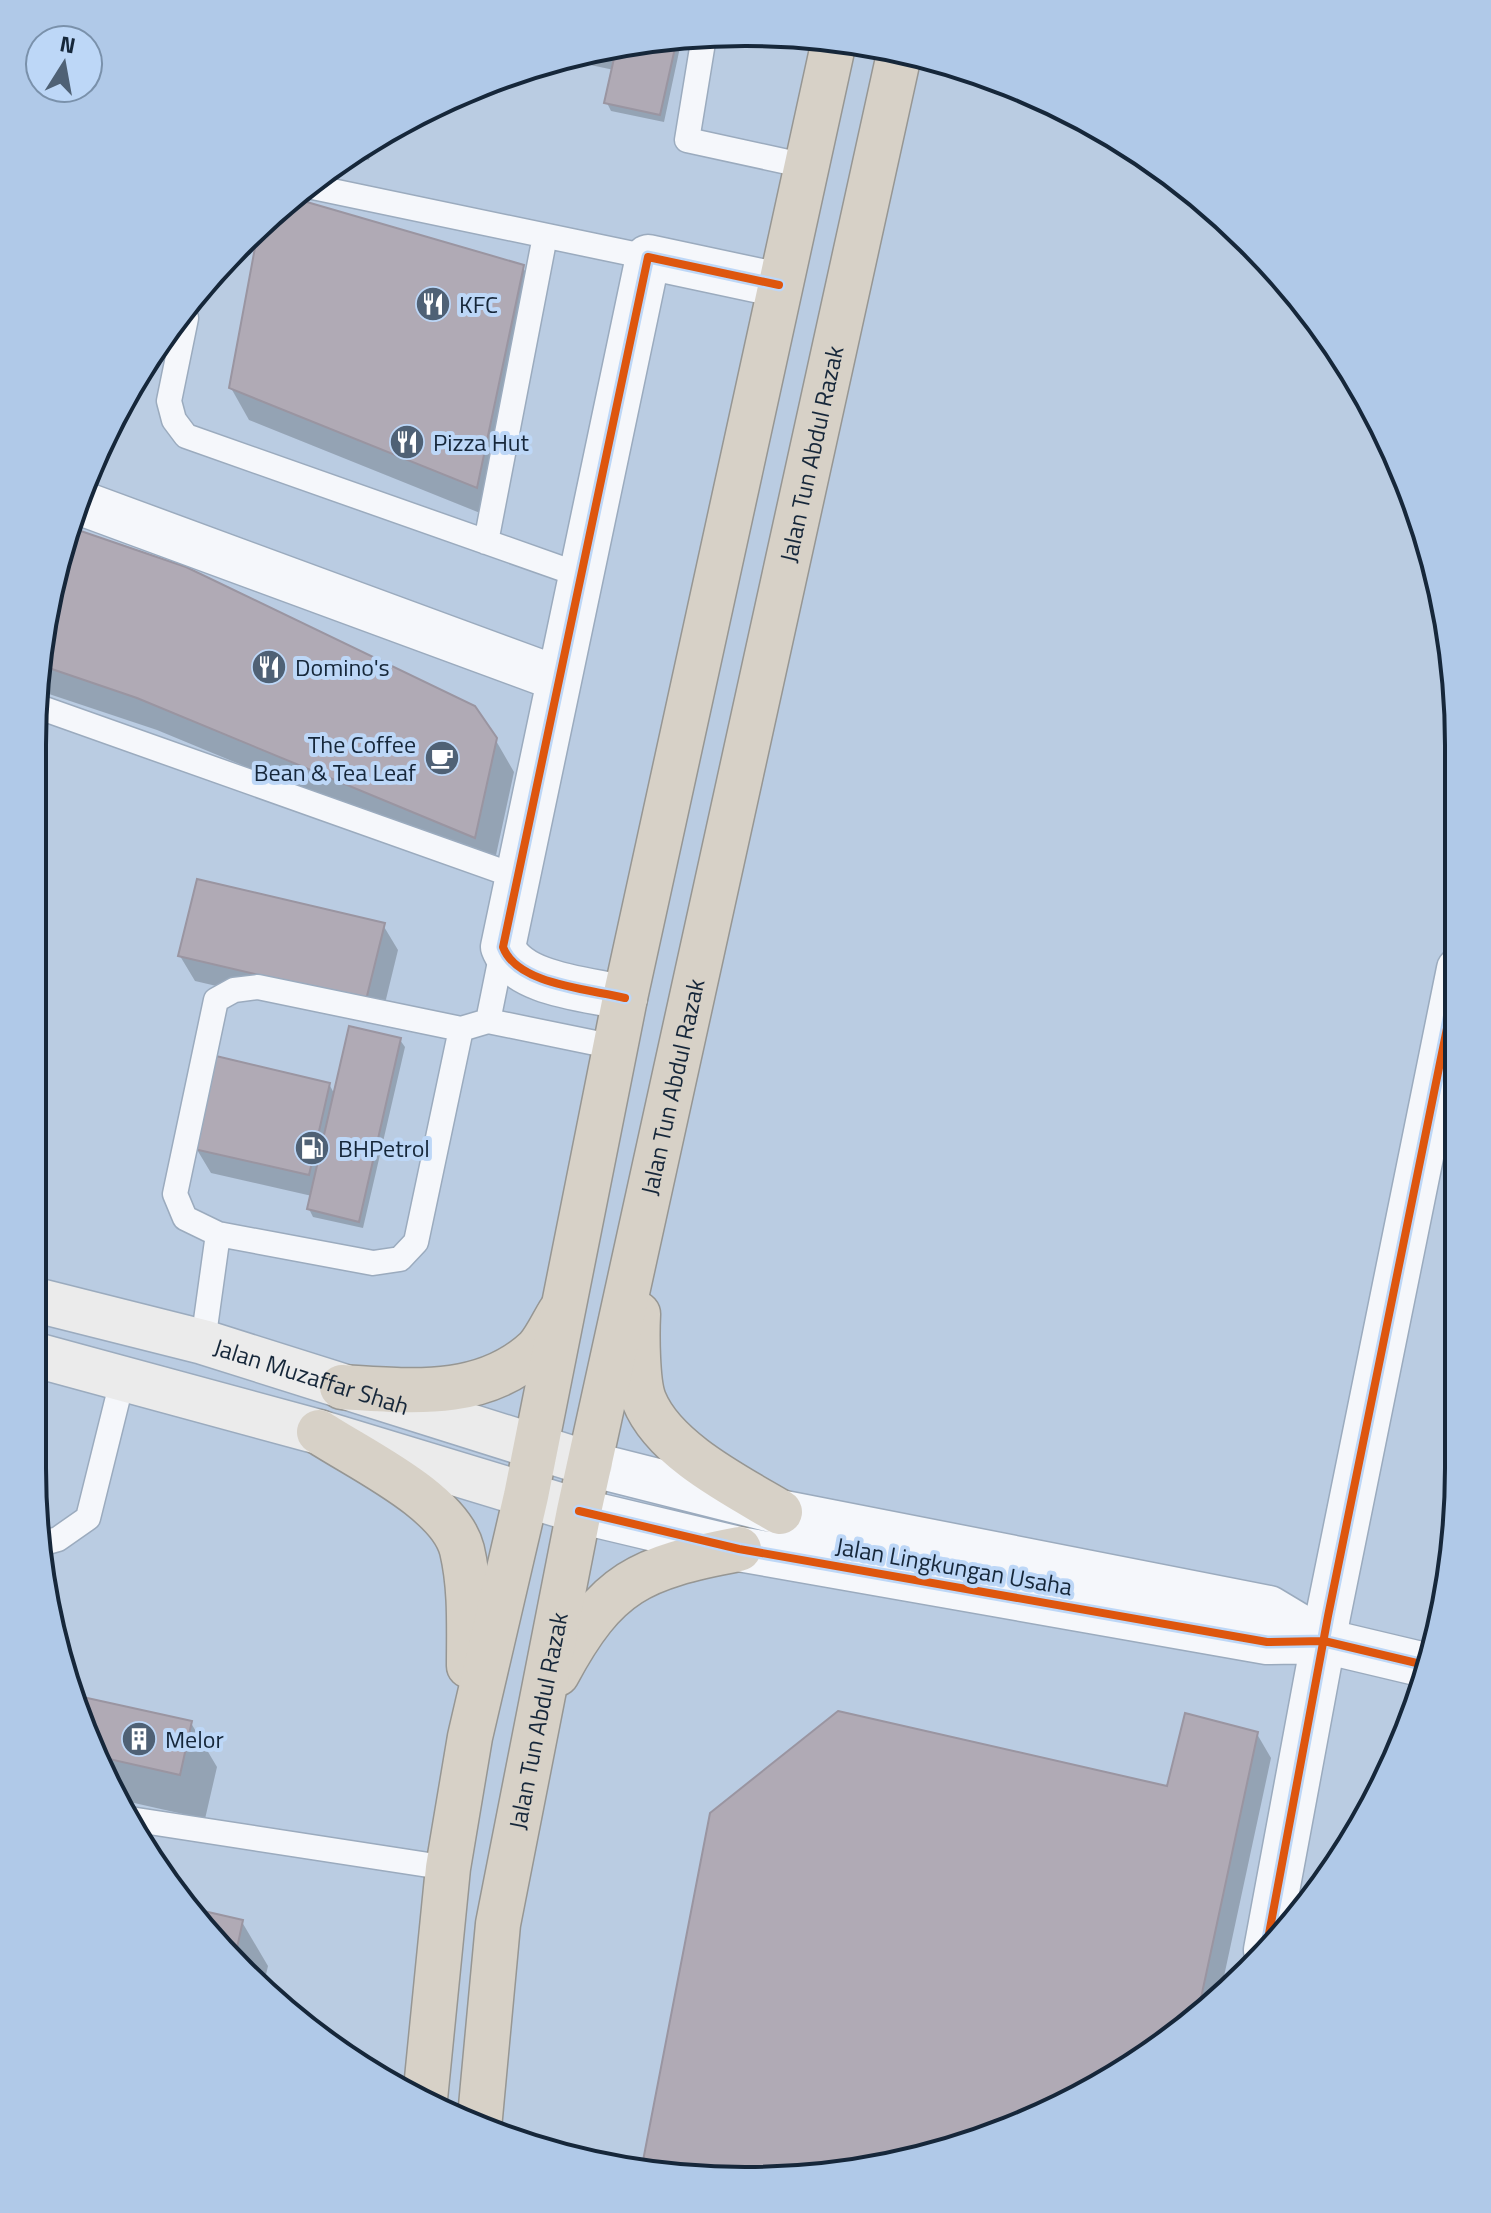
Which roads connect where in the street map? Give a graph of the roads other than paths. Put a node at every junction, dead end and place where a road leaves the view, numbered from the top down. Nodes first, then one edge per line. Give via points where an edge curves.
1 (702, 47) edge
2 (832, 51) edge
3 (897, 63) edge
4 (806, 166) junction
5 (323, 189) edge
6 (545, 236) junction
7 (648, 257) junction
8 (779, 285) junction
9 (183, 330) edge
10 (89, 506) edge
11 (486, 542) junction
12 (580, 575) junction
13 (559, 679) junction
14 (47, 710) edge
15 (518, 877) junction
16 (503, 947) junction
17 (625, 998) junction
18 (488, 1021) junction
19 (461, 1029) junction
20 (1445, 1039) edge
21 (615, 1047) junction
22 (646, 1216) junction
23 (218, 1234) junction
24 (567, 1299) junction
25 (46, 1303) edge
26 (203, 1342) junction
27 (46, 1358) edge
28 (123, 1377) junction
29 (342, 1387) junction
30 (319, 1432) junction
31 (536, 1447) junction
32 (590, 1464) junction
33 (526, 1496) junction
34 (579, 1511) junction
35 (780, 1512) junction
36 (50, 1541) edge
37 (739, 1549) junction
38 (1324, 1641) junction
39 (1417, 1663) edge
40 (542, 1702) junction
41 (470, 1737) junction
42 (142, 1821) edge
43 (448, 1868) junction
44 (1270, 1930) edge
45 (426, 2089) edge
46 (480, 2115) edge

1 - 4 lane via 687,140
2 - 4 highway
3 - 22 highway, Jalan Tun Abdul Razak
4 - 8 highway
5 - 6 lane
6 - 7 lane
6 - 11 lane
7 - 8 street
7 - 12 street
8 - 17 highway
9 - 11 lane via 169,401 186,436
10 - 13 street
11 - 12 lane
12 - 13 street
13 - 15 street
14 - 15 lane
15 - 16 street
16 - 17 street via 508,960 525,974
16 - 18 lane
17 - 21 highway
18 - 19 lane
18 - 21 lane
19 - 23 lane via 416,1242 400,1259 373,1263
19 - 23 lane via 258,987 234,990 216,1000 175,1194 185,1218
20 - 38 street
21 - 24 highway
22 - 32 highway, Jalan Tun Abdul Razak
22 - 35 highway via 637,1326 643,1399 668,1434 707,1468
23 - 26 lane
24 - 29 highway via 539,1347 505,1372 433,1392
24 - 31 highway
25 - 26 main road, Jalan Muzaffar Shah
26 - 29 main road, Jalan Muzaffar Shah
27 - 28 main road, Jalan Muzaffar Shah
28 - 30 main road, Jalan Muzaffar Shah
28 - 36 lane via 88,1518
29 - 31 main road, Jalan Muzaffar Shah
30 - 33 main road, Jalan Muzaffar Shah
30 - 41 highway via 426,1498 461,1547 469,1603
31 - 32 main road, Jalan Muzaffar Shah
31 - 33 highway
32 - 34 highway, Jalan Tun Abdul Razak
32 - 35 street, Jalan Lingkungan Usaha
33 - 34 main road, Jalan Muzaffar Shah
33 - 41 highway
34 - 37 street, Jalan Lingkungan Usaha
34 - 40 highway, Jalan Tun Abdul Razak
35 - 38 street, Jalan Lingkungan Usaha via 1269,1608
37 - 38 street, Jalan Lingkungan Usaha via 1267,1642
37 - 40 highway via 674,1561 640,1574 612,1596 576,1639
38 - 39 street
38 - 44 street
40 - 46 highway, Jalan Tun Abdul Razak via 498,1924
41 - 43 highway
42 - 43 lane
43 - 45 highway

